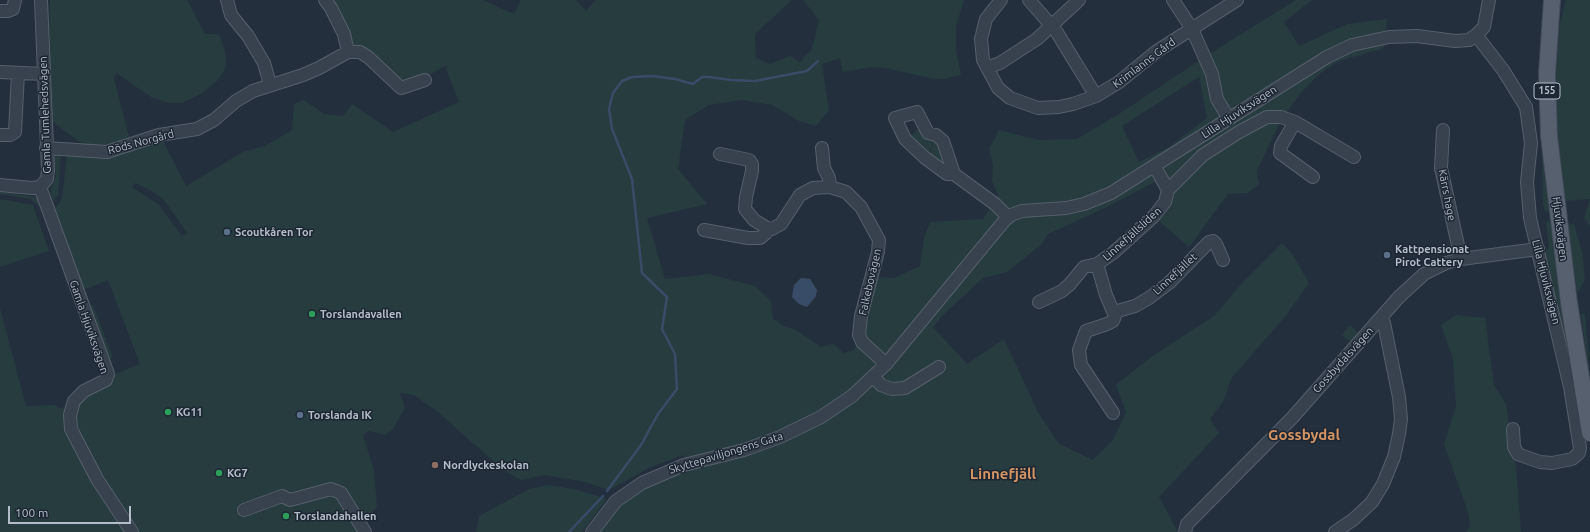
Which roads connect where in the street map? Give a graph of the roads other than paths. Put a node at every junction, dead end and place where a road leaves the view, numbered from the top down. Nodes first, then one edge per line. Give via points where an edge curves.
1 (15, 0) edge
2 (41, 0) edge
3 (227, 0) edge
4 (325, 0) edge
5 (1001, 0) edge
6 (1029, 0) edge
7 (1079, 0) edge
8 (1172, 0) edge
9 (1236, 0) edge
10 (1489, 0) edge
11 (1552, 0) edge
12 (1558, 0) edge
13 (0, 10) edge
14 (1550, 24) junction
15 (1054, 29) junction
16 (1192, 29) junction
17 (1476, 35) junction
18 (348, 52) junction
19 (0, 72) edge
20 (989, 72) junction
21 (18, 73) junction
22 (44, 74) junction
23 (425, 80) dead end
24 (270, 84) junction
25 (1096, 96) junction
26 (1229, 119) junction
27 (1295, 122) junction
28 (1443, 130) dead end
29 (0, 135) edge
30 (46, 148) junction
31 (822, 148) dead end
32 (720, 154) dead end
33 (1354, 157) dead end
34 (1155, 167) junction
35 (954, 174) junction
36 (1313, 177) dead end
37 (0, 185) edge
38 (40, 187) junction
39 (830, 187) junction
40 (1168, 190) junction
41 (1008, 217) junction
42 (767, 228) junction
43 (704, 230) dead end
44 (1538, 249) junction
45 (1461, 259) junction
46 (1223, 260) dead end
47 (1097, 264) junction
48 (1039, 302) dead end
49 (1114, 312) junction
50 (1381, 318) junction
51 (886, 364) junction
52 (938, 367) dead end
53 (873, 376) junction
54 (1113, 413) dead end
55 (1513, 429) dead end
56 (1590, 433) edge
57 (244, 510) dead end
58 (132, 532) edge
59 (365, 532) edge
60 (592, 532) edge
61 (1185, 532) edge
62 (1335, 532) edge

1 - 13 street via 13,9
2 - 22 street, Gamla Tumlehedsvägen
3 - 24 street via 231,15 248,36 264,63
4 - 18 street via 344,34
5 - 20 street, Krimlanns Gård via 983,27 981,50
6 - 15 street
7 - 15 street
8 - 16 street
9 - 16 street, Krimlanns Gård
10 - 17 street via 1486,21
11 - 14 main road, Hjuviksvägen / 155
12 - 14 main road, Hjuviksvägen / 155
14 - 56 main road, Hjuviksvägen / 155 via 1547,74 1549,136 1569,303
15 - 20 street
15 - 25 street
16 - 25 street, Krimlanns Gård
16 - 26 street via 1212,74 1217,99
17 - 26 street, Lilla Hjuviksvägen via 1469,40 1455,41 1399,36 1352,45 1308,68
17 - 44 street, Lilla Hjuviksvägen via 1503,70 1526,107 1531,143 1527,199
18 - 23 street via 360,52 368,57 401,88
18 - 24 street, Röds Norgård via 319,68
19 - 21 street
20 - 25 street, Krimlanns Gård via 998,88 1006,95 1038,108 1073,104
21 - 22 street
21 - 29 street via 15,132 10,136
22 - 30 street, Gamla Tumlehedsvägen
24 - 30 street, Röds Norgård via 242,97 214,120 197,129 159,135 107,152
26 - 34 street, Lilla Hjuviksvägen
27 - 33 street
27 - 36 street via 1281,146 1280,153
27 - 40 street via 1276,116 1260,120 1203,156
28 - 45 street, Kärrs hage via 1441,168
30 - 38 street, Gamla Tumlehedsvägen via 47,179
31 - 39 street via 824,168
32 - 42 street via 749,160 752,164 745,209 754,220
34 - 40 street
34 - 41 street, Lilla Hjuviksvägen via 1111,193 1084,204 1059,210 1018,212
35 - 35 street via 943,142 936,135 928,133 918,112 895,118 905,139 924,157 948,174
35 - 41 street via 995,204
37 - 38 street, Gamla Tumlehedsvägen
38 - 58 street, Gamla Hjuviksvägen via 108,374 106,380 84,391 74,401 70,415 72,429 97,479
39 - 42 street, Falkebovägen via 806,191 800,195 777,228
39 - 51 street, Falkebovägen via 852,196 878,235 878,252 861,316 859,335 862,342
40 - 47 street, Linnefjällsliden via 1165,202 1158,211 1113,253
41 - 51 street, Skyttepaviljongens Gata
42 - 43 street, Falkebovägen via 766,233 760,238
44 - 45 street, Gossbydalsvägen
44 - 55 street, Lilla Hjuviksvägen via 1570,387 1579,453 1572,459 1552,463 1523,456 1518,454 1514,447
45 - 50 street, Gossbydalsvägen via 1424,274
46 - 49 street, Linnefjället via 1216,244 1213,241 1209,242 1169,283 1151,297 1135,306
47 - 48 street via 1084,267 1066,288
47 - 49 street, Linnefjällsliden
49 - 54 street via 1113,321 1086,331 1078,356 1081,365
50 - 61 street, Gossbydalsvägen via 1292,418 1187,524
50 - 62 street via 1399,397 1399,434 1394,457 1372,502
51 - 53 street, Skyttepaviljongens Gata
52 - 53 street via 905,388 892,389 882,385
53 - 60 street, Skyttepaviljongens Gata via 852,396 806,426 744,450 684,465 642,483 616,501
57 - 59 street via 282,496 290,500 331,488 341,493

